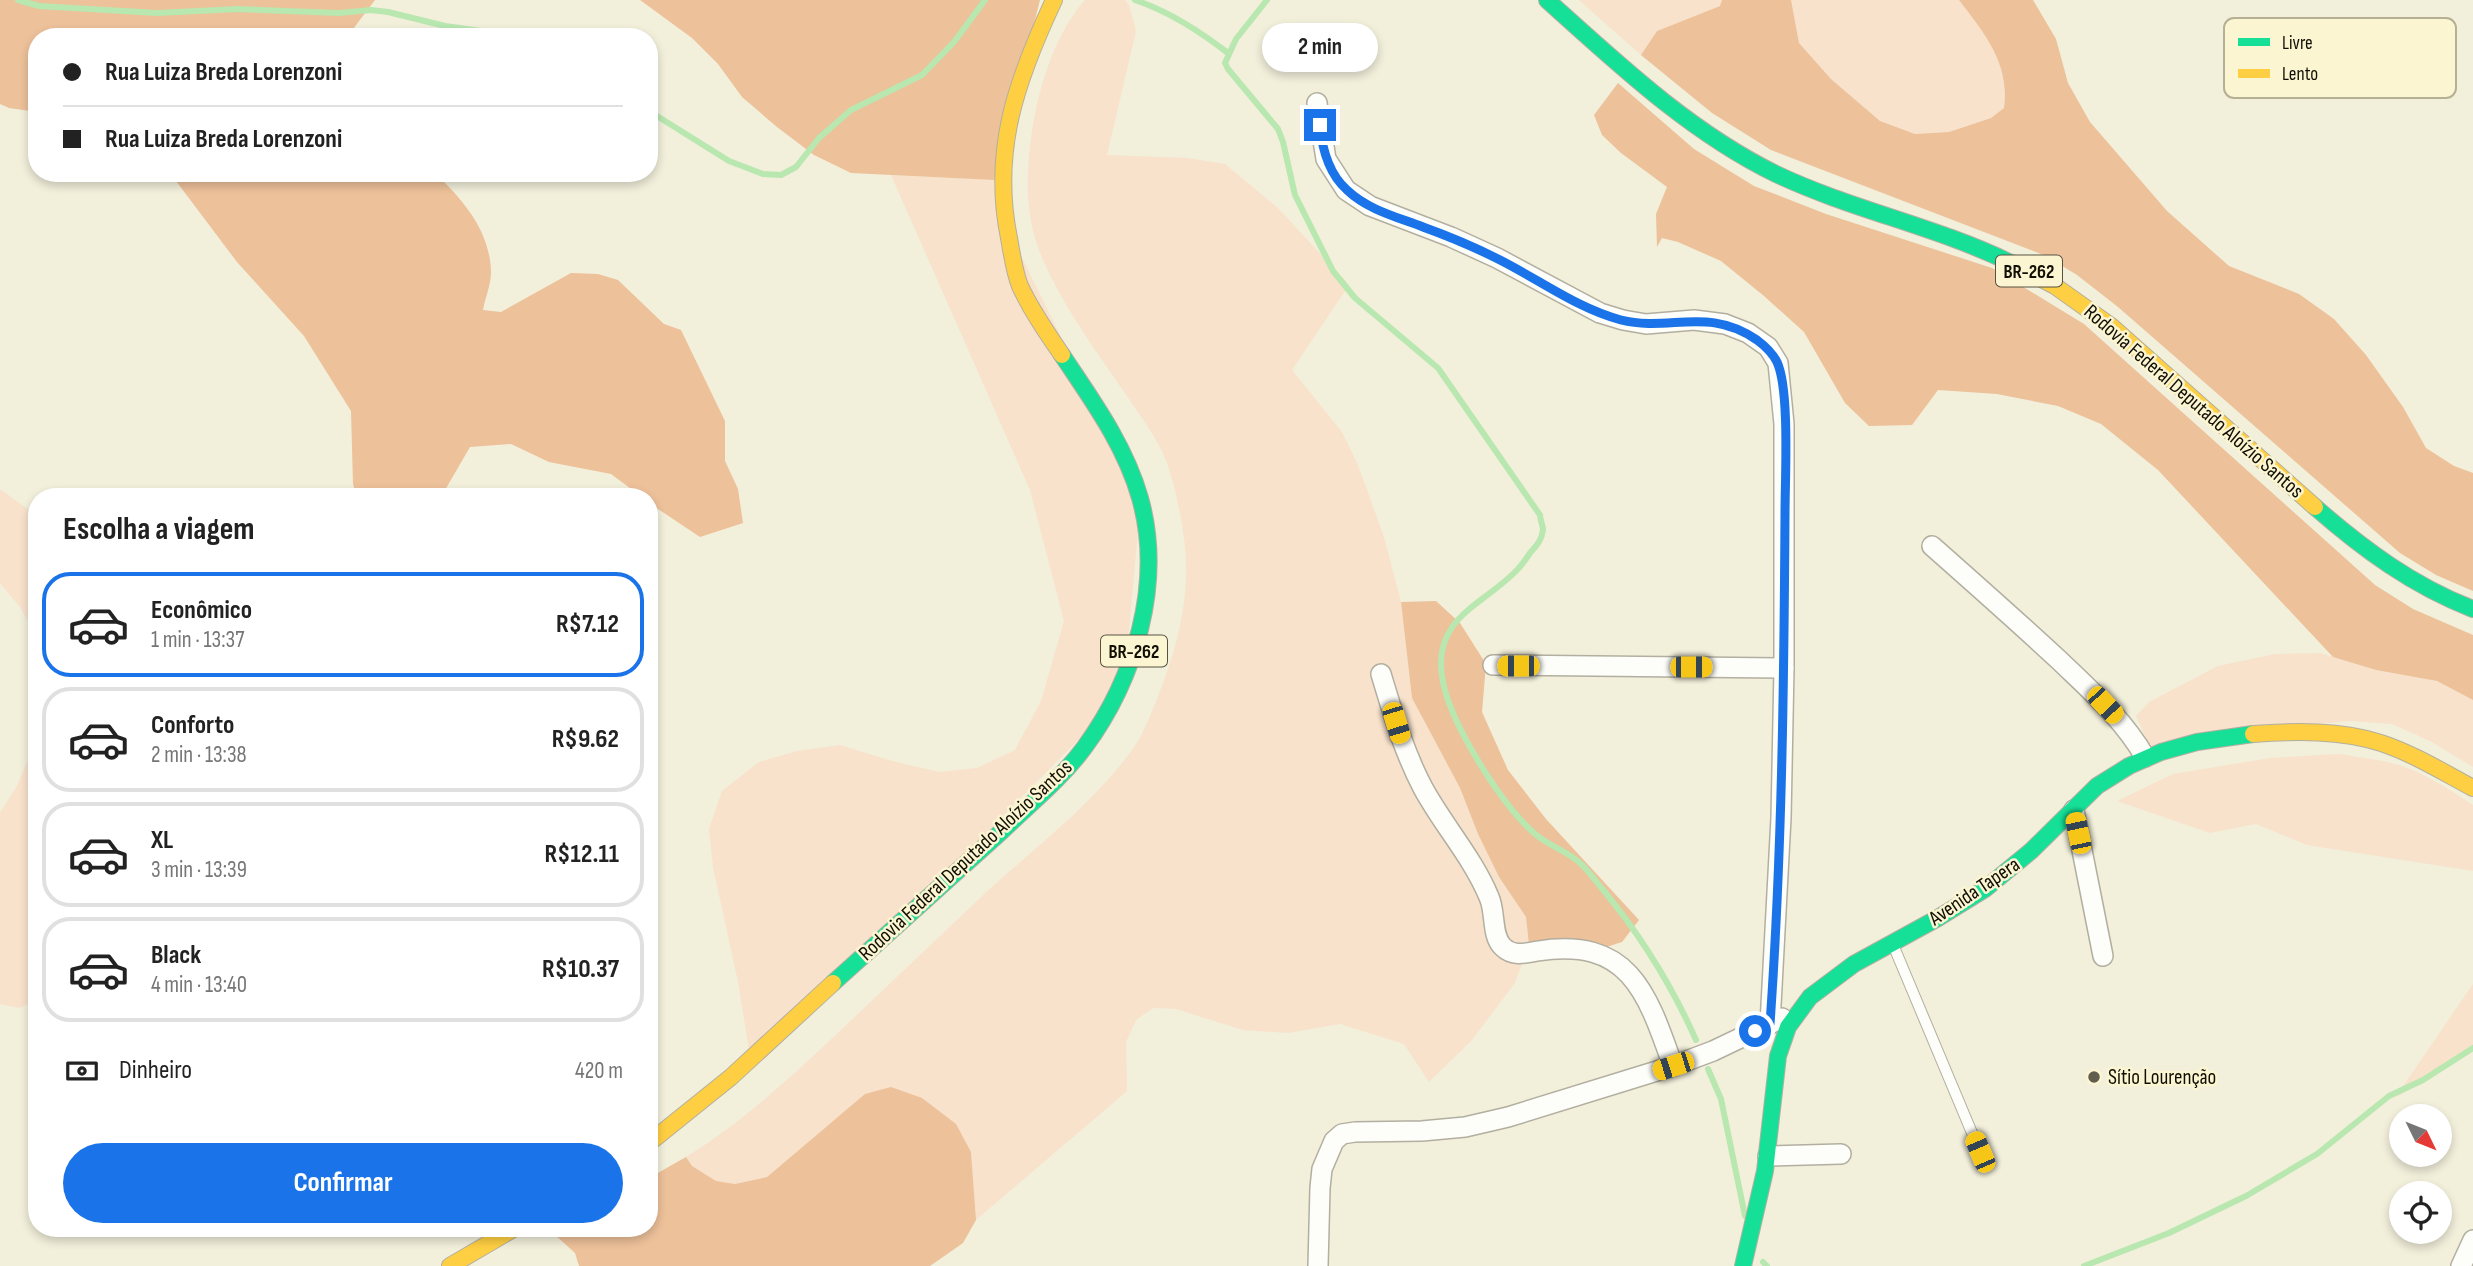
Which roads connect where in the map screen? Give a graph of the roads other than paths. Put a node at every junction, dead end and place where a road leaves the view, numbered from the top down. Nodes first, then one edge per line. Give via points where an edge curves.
1 (1054, 0) edge
2 (1547, 0) edge
3 (1317, 103) dead end
4 (1932, 546) dead end
5 (2473, 609) edge
6 (1493, 665) dead end
7 (1784, 668) junction
8 (1381, 674) dead end
9 (2145, 757) junction
10 (2473, 788) edge
11 (2074, 810) junction
12 (1893, 943) junction
13 (2103, 956) dead end
14 (1799, 1010) junction
15 (1770, 1024) junction
16 (1673, 1066) junction
17 (658, 1136) edge
18 (1980, 1152) dead end
19 (1841, 1154) dead end
20 (1768, 1156) junction
21 (500, 1237) edge
22 (2473, 1240) edge
23 (450, 1266) edge
24 (1318, 1266) edge
25 (1743, 1266) edge
26 (2461, 1266) edge

1 - 17 main road, Rodovia Federal Deputado Aloízio Santos / BR-262 via 1016,87 1004,139 1000,184 1006,233 1020,286 1106,418 1132,473 1146,522 1149,566 1135,647 1093,735 1070,766 959,872
2 - 5 main road, Rodovia Federal Deputado Aloízio Santos / BR-262 via 1624,68 1750,160 1801,185 1975,246 2063,291 2125,337 2365,548 2420,584
3 - 7 street via 1326,159 1346,190 1370,206 1497,258 1600,313 1646,324 1694,320 1725,324 1768,347 1778,363 1784,425
4 - 9 street via 2105,705
6 - 7 street
7 - 15 street
8 - 16 street via 1404,748 1424,790 1490,899 1498,942 1516,954 1581,949 1625,968 1652,1012
9 - 10 main road, Avenida Tapera via 2259,734 2339,734 2400,750
9 - 11 main road, Avenida Tapera via 2099,784
11 - 12 main road, Avenida Tapera via 2007,873
11 - 13 street
12 - 14 main road, Avenida Tapera via 1819,988
12 - 18 lane
14 - 15 street
14 - 20 main road, Avenida Tapera via 1779,1057
15 - 16 street
16 - 24 street via 1465,1127 1342,1134 1322,1169
19 - 20 street
20 - 25 main road, Avenida Tapera
21 - 23 main road
22 - 26 street

